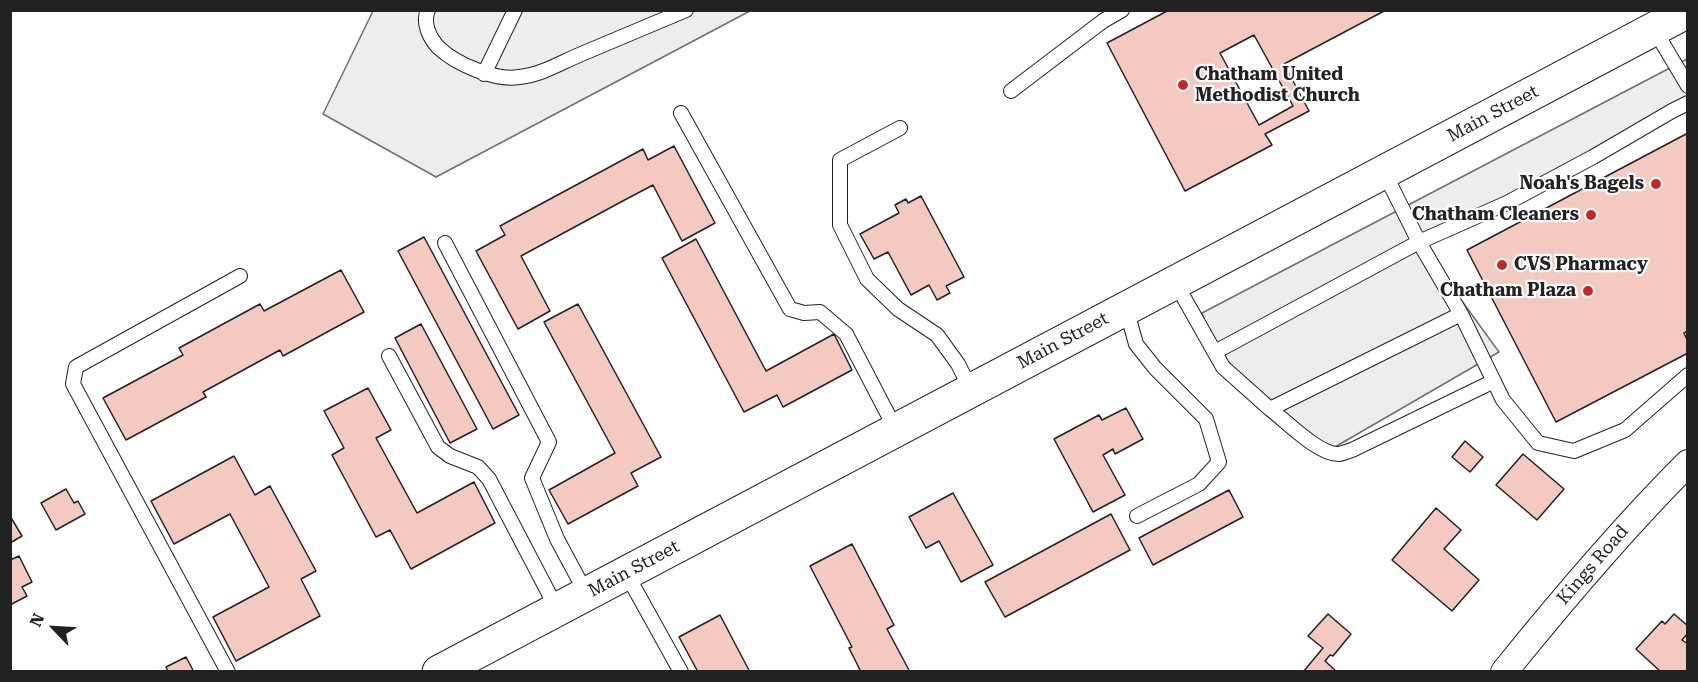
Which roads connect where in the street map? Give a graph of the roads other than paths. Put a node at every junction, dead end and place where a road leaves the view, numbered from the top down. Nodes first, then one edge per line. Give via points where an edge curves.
1 (515, 10) edge
2 (686, 10) edge
3 (1122, 10) edge
4 (1688, 11) edge
5 (427, 13) edge
6 (1654, 29) junction
7 (484, 74) junction
8 (1688, 86) edge
9 (1011, 91) dead end
10 (1688, 103) edge
11 (681, 113) dead end
12 (900, 128) dead end
13 (1384, 172) junction
14 (1419, 242) junction
15 (445, 243) dead end
16 (240, 276) dead end
17 (1175, 282) junction
18 (1126, 308) junction
19 (1461, 314) junction
20 (1215, 352) junction
21 (389, 356) dead end
22 (1688, 375) edge
23 (1494, 381) junction
24 (971, 390) junction
25 (1270, 409) junction
26 (896, 430) junction
27 (1688, 463) edge
28 (1137, 516) dead end
29 (626, 573) junction
30 (586, 593) junction
31 (557, 609) junction
32 (228, 672) edge
33 (439, 672) edge
34 (681, 672) edge
35 (1504, 672) edge

1 - 7 lane
2 - 7 lane via 543,72 517,78
3 - 9 lane
4 - 6 main road, Main Street
5 - 7 lane via 430,39 445,54
6 - 8 lane
6 - 13 main road, Main Street
10 - 14 lane via 1507,203
11 - 26 lane via 790,309 820,312 846,334
12 - 24 lane via 840,160 840,225 867,279 898,309 937,335 958,363
13 - 14 lane
13 - 17 main road, Main Street
14 - 19 lane
14 - 20 lane
15 - 30 lane via 549,442 532,478 557,539
16 - 32 lane via 76,366 73,384
17 - 18 main road, Main Street
17 - 20 lane
18 - 24 main road, Main Street
18 - 28 lane via 1136,344 1206,419 1219,462 1199,484
19 - 23 lane
19 - 25 lane
20 - 25 lane via 1223,367
21 - 31 lane via 438,447 478,467 489,479
22 - 23 lane via 1625,430 1574,451 1538,443 1503,400
23 - 25 lane via 1339,454 1316,446
24 - 26 main road, Main Street
26 - 29 main road, Main Street
27 - 35 street, Kings Road via 1572,588
29 - 30 main road, Main Street
29 - 34 lane
30 - 31 main road, Main Street
31 - 33 main road, Main Street

